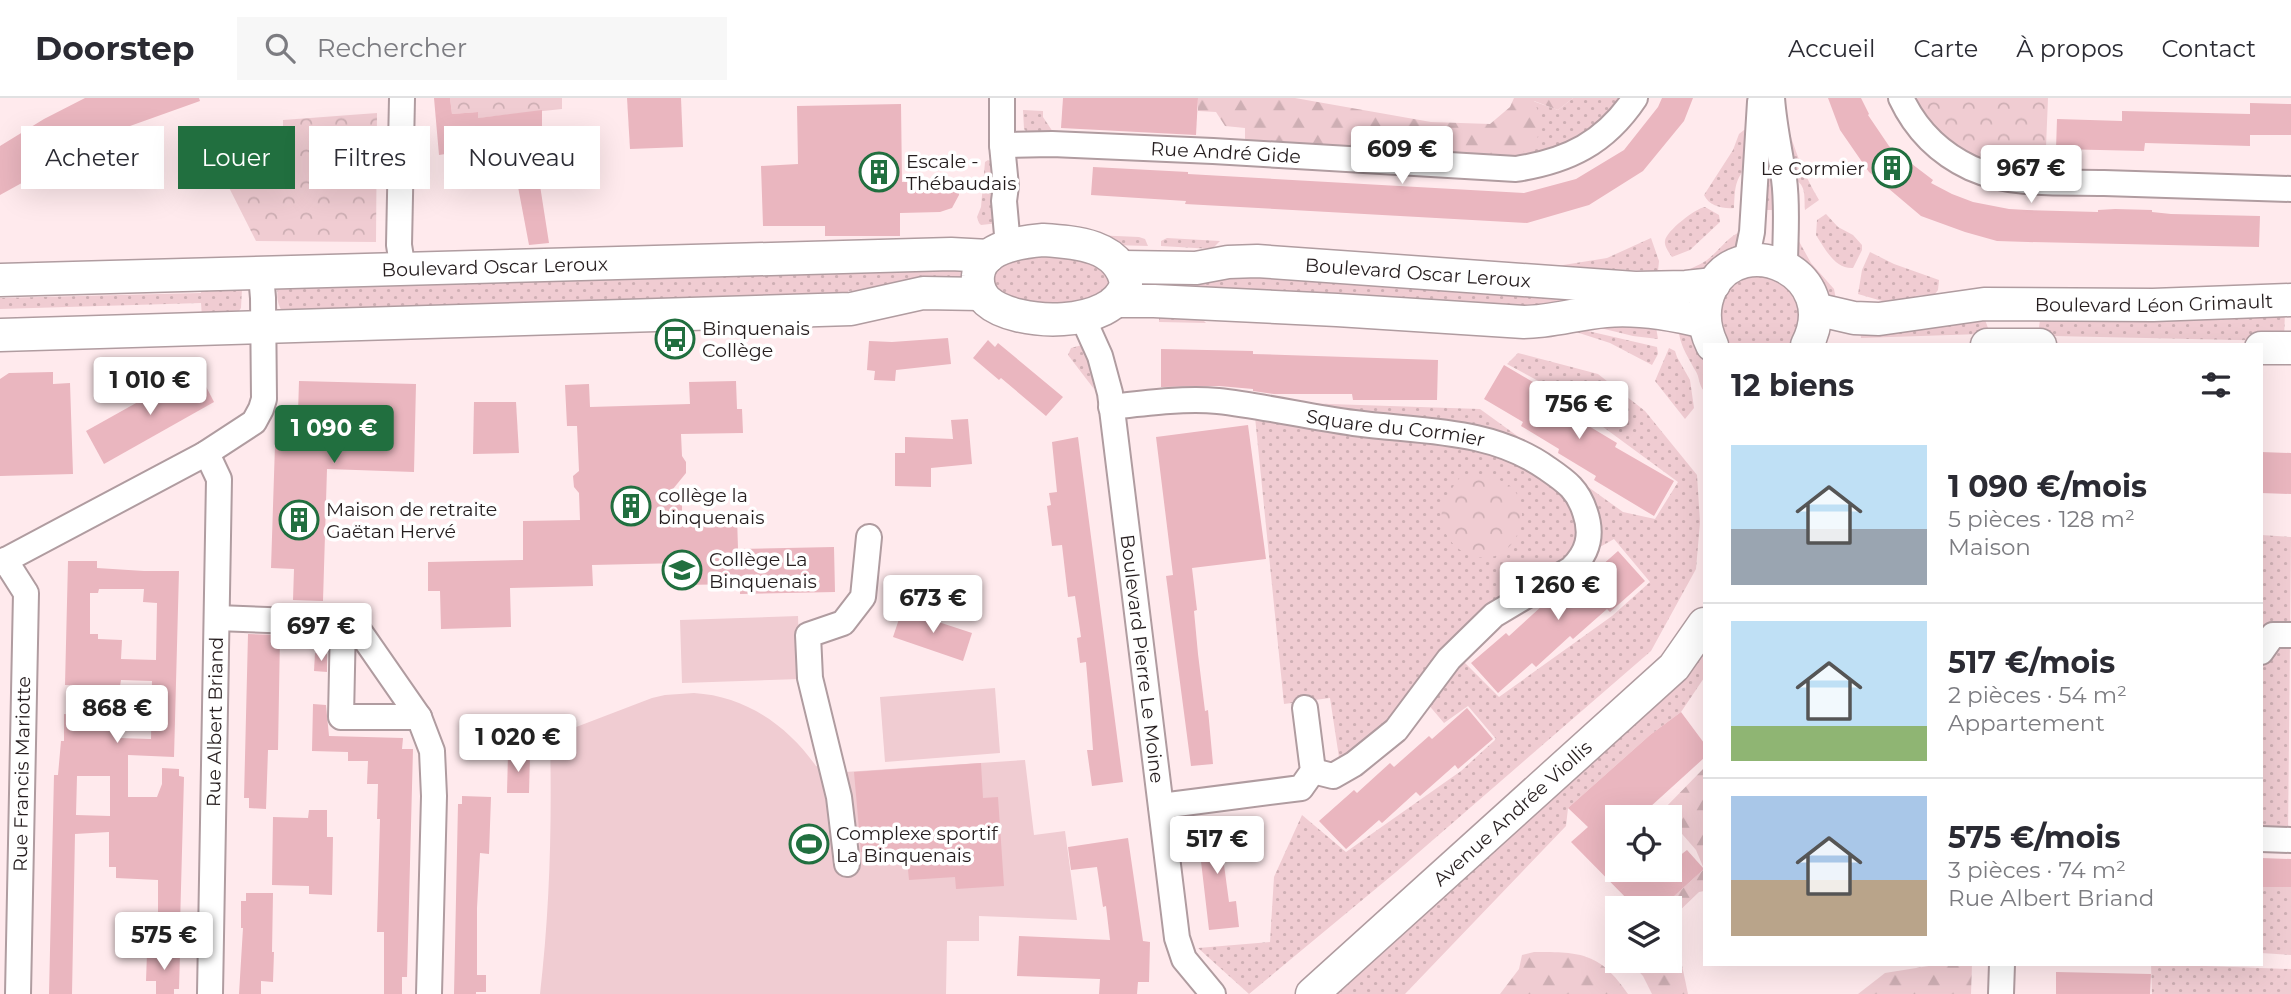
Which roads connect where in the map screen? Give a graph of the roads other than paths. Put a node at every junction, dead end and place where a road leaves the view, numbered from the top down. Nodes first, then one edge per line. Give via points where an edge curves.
1 (402, 98) edge
2 (1002, 98) edge
3 (1634, 98) edge
4 (1761, 98) edge
5 (1772, 98) edge
6 (1901, 98) edge
7 (1002, 145) junction
8 (1006, 186) junction
9 (2291, 189) edge
10 (1043, 240) junction
11 (998, 251) junction
12 (1746, 261) junction
13 (1121, 267) junction
14 (1784, 267) junction
15 (403, 270) junction
16 (261, 274) junction
17 (0, 280) edge
18 (1714, 284) junction
19 (981, 294) junction
20 (2291, 300) edge
21 (1118, 301) junction
22 (2016, 303) junction
23 (1815, 309) junction
24 (1082, 316) junction
25 (263, 327) junction
26 (1708, 333) edge
27 (9, 339) edge
28 (1808, 343) edge
29 (2016, 343) edge
30 (2263, 348) edge
31 (2291, 348) edge
32 (1111, 407) junction
33 (205, 454) junction
34 (869, 537) dead end
35 (2, 561) edge
36 (216, 618) junction
37 (343, 622) junction
38 (1703, 625) edge
39 (2291, 635) edge
40 (2263, 649) edge
41 (1305, 708) dead end
42 (419, 717) junction
43 (1313, 771) junction
44 (1161, 806) junction
45 (2263, 839) edge
46 (2291, 841) edge
47 (847, 864) dead end
48 (2002, 966) edge
49 (18, 994) edge
50 (211, 994) edge
51 (429, 994) edge
52 (1213, 994) edge
53 (1312, 994) edge
54 (2001, 994) edge

1 - 15 street via 399,245
2 - 7 street
3 - 7 street, Rue André Gide via 1608,130 1588,145 1567,157 1516,169 1186,150
4 - 12 street
5 - 14 street via 1785,189
6 - 9 street via 1923,134 1948,156 2002,178
7 - 8 street
8 - 10 street via 1023,227
8 - 11 street
10 - 11 main road, Boulevard Oscar Leroux
10 - 13 main road, Boulevard Oscar Leroux via 1099,249
11 - 15 main road, Boulevard Oscar Leroux
11 - 19 main road via 979,268
12 - 14 main road
12 - 18 main road via 1734,265
13 - 18 main road, Boulevard Oscar Leroux via 1155,270 1257,261 1635,288
13 - 21 main road via 1126,284
14 - 23 main road via 1808,286
15 - 16 main road, Boulevard Oscar Leroux
16 - 17 main road, Boulevard Oscar Leroux
16 - 25 street
18 - 26 main road via 1707,297
19 - 24 main road via 994,306 1024,316 1057,320
19 - 25 main road via 923,293 851,309
20 - 22 main road, Boulevard Léon Grimault
21 - 24 main road
21 - 26 main road via 1524,322 1635,311 1665,313
22 - 23 main road, Boulevard Léon Grimault via 1879,319
22 - 29 main road, Boulevard Léon Grimault
23 - 28 main road
24 - 32 street, Boulevard Pierre Le Moine via 1102,363
25 - 27 main road
25 - 33 street via 264,399 258,416
30 - 31 main road
32 - 43 street, Square du Cormier via 1215,401 1462,434 1536,460 1574,488 1590,526 1580,560 1494,615 1449,659 1396,730 1354,764 1333,776
32 - 44 street, Boulevard Pierre Le Moine
33 - 35 street
33 - 36 street, Rue Albert Briand via 219,480
34 - 47 street via 863,597 843,623 808,635 810,678 839,797
35 - 49 street, Rue Francis Mariotte via 26,593
36 - 37 street
36 - 50 street, Rue Albert Briand
37 - 42 street via 360,632
37 - 42 street via 341,717
38 - 53 main road, Avenue Andrée Viollis via 1656,685
39 - 40 street via 2273,635
41 - 43 street
42 - 51 street via 432,751 434,796
43 - 44 street via 1301,788
44 - 52 street, Boulevard Pierre Le Moine via 1180,949
45 - 46 street
48 - 54 street

